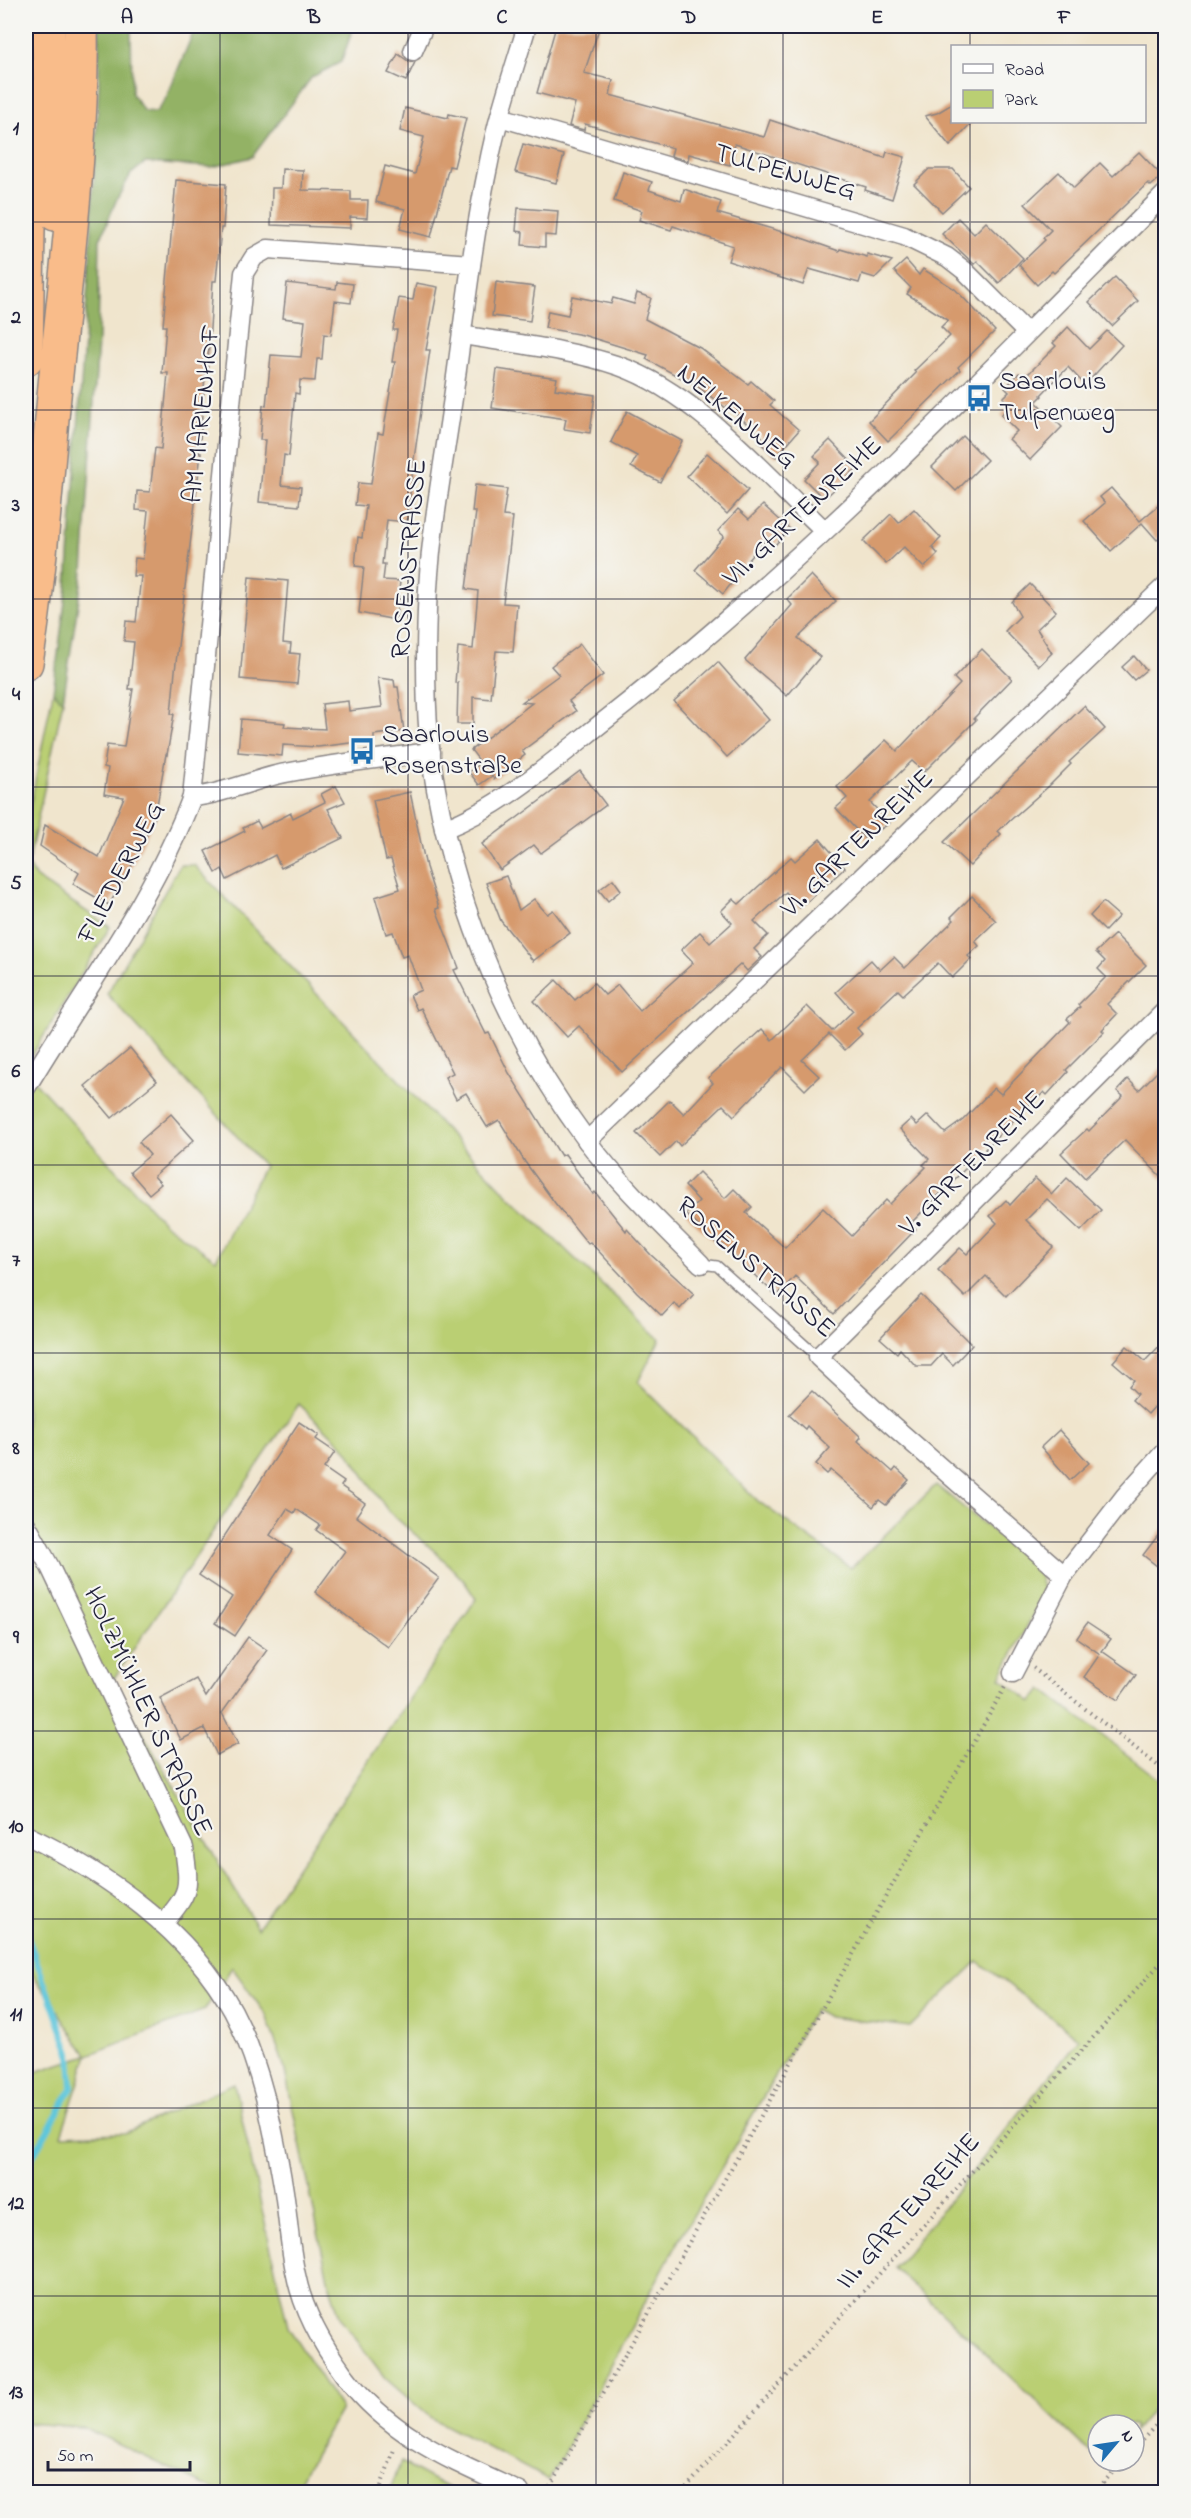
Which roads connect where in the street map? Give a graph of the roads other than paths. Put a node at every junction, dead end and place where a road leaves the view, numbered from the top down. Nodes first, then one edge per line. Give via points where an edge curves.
1 (48, 26) edge
2 (81, 26) edge
3 (424, 26) edge
4 (526, 26) edge
5 (413, 51) dead end
6 (500, 117) junction
7 (26, 135) edge
8 (1166, 193) edge
9 (471, 264) junction
10 (26, 311) edge
11 (1026, 332) junction
12 (462, 335) junction
13 (26, 359) edge
14 (50, 434) junction
15 (824, 530) junction
16 (1166, 585) edge
17 (26, 663) edge
18 (431, 752) junction
19 (192, 797) junction
20 (444, 829) junction
21 (1166, 1010) edge
22 (26, 1088) edge
23 (587, 1141) junction
24 (701, 1264) joint
25 (818, 1357) junction
26 (1166, 1450) edge
27 (26, 1524) edge
28 (1064, 1575) junction
29 (1017, 1666) road end
30 (26, 1835) edge
31 (163, 1924) junction
32 (520, 2493) edge

1 - 14 highway via 56,230
2 - 14 highway via 76,189
3 - 5 street
4 - 6 street, ROSENSTRASSE
6 - 9 street, ROSENSTRASSE
6 - 11 street, TULPENWEG via 904,236 948,257
7 - 10 highway
8 - 11 street, VII. GARTENREIHE
9 - 12 street, ROSENSTRASSE
9 - 19 street, AM MARIENHOF via 268,249 254,257 244,273
10 - 13 highway
11 - 15 street, VII. GARTENREIHE
12 - 15 street, NELKENWEG via 587,356 652,382 684,400
12 - 18 street, ROSENSTRASSE via 427,606
14 - 17 highway
15 - 20 street, VII. GARTENREIHE via 740,609 630,700 491,806
16 - 23 street, VI. GARTENREIHE
18 - 19 street, FLIEDERWEG via 275,775
18 - 20 street, ROSENSTRASSE
19 - 22 street, FLIEDERWEG via 159,871
20 - 23 street, ROSENSTRASSE via 489,967 525,1043
21 - 25 street, V. GARTENREIHE
23 - 24 street, ROSENSTRASSE via 627,1190
24 - 25 lane, ROSENSTRASSE via 717,1266
25 - 28 street, ROSENSTRASSE
26 - 28 street
27 - 31 street, HOLZMÜHLER STRASSE via 184,1848 189,1881 182,1901
28 - 29 street
30 - 31 street via 109,1882
31 - 32 street via 202,1964 233,2012 253,2060 272,2126 305,2308 345,2376 400,2432

